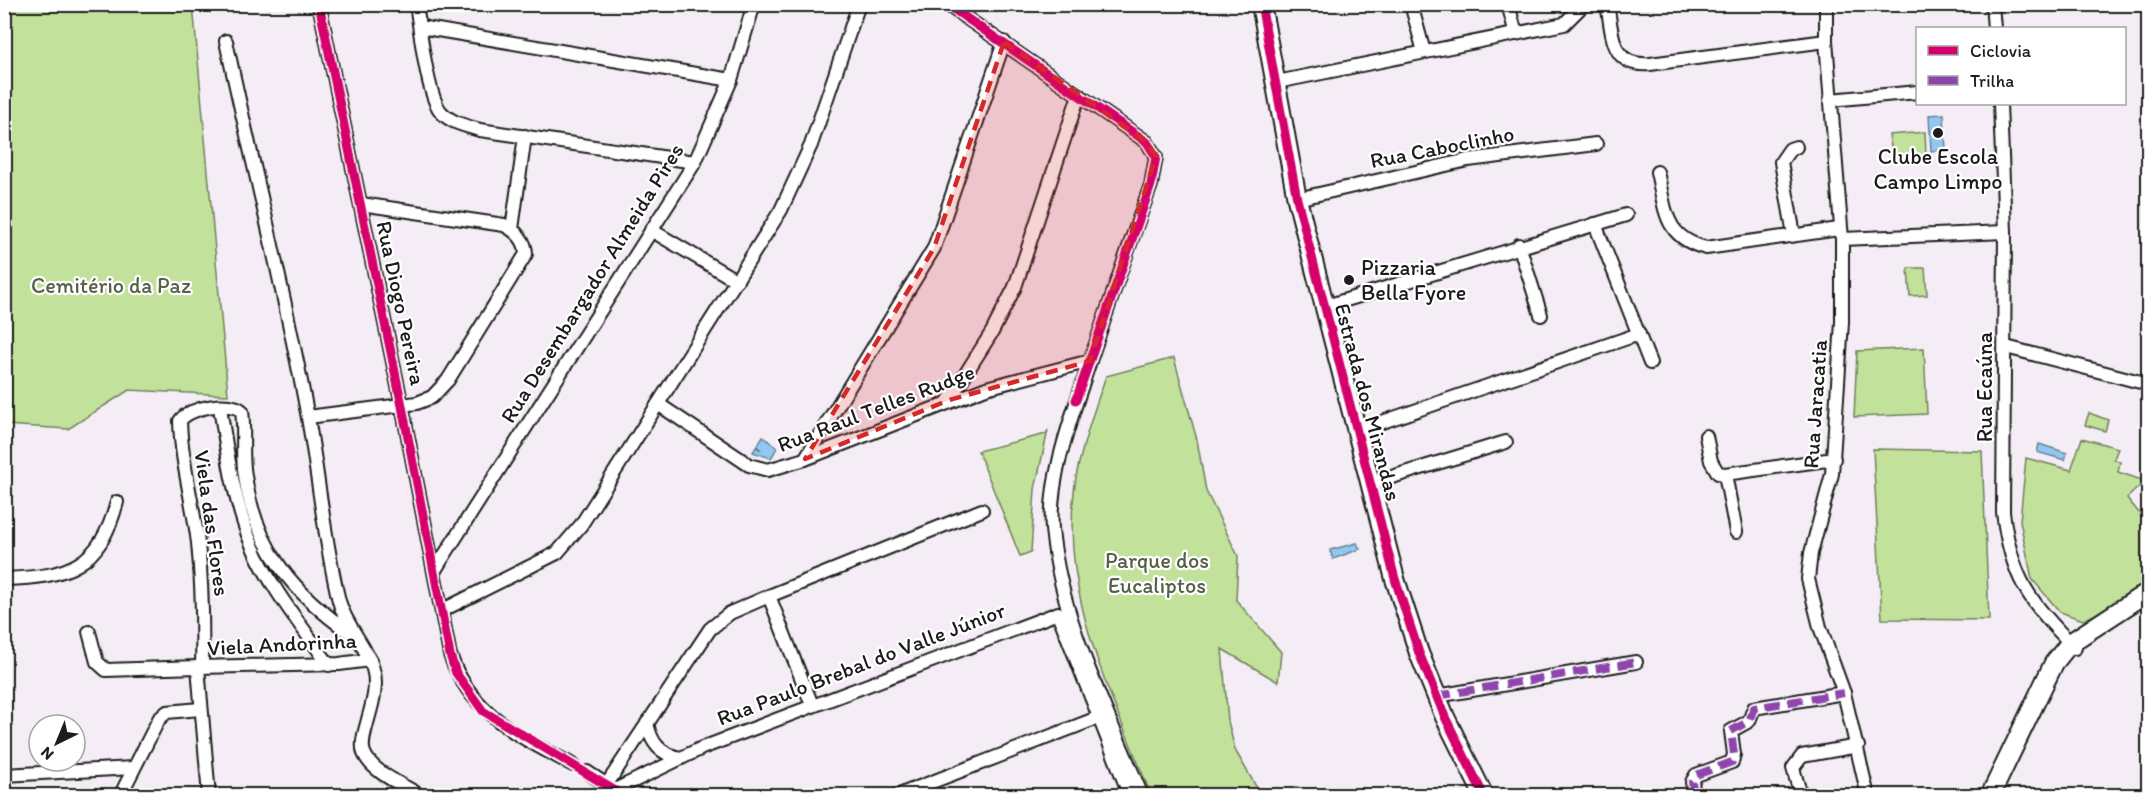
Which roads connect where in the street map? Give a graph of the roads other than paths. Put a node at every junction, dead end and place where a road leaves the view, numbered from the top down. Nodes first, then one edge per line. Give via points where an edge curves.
1 (320, 4) edge
2 (416, 4) edge
3 (754, 4) edge
4 (859, 4) edge
5 (946, 4) edge
6 (1244, 4) edge
7 (1411, 4) edge
8 (1508, 4) edge
9 (1584, 4) edge
10 (1607, 4) edge
11 (1826, 4) edge
12 (1992, 4) edge
13 (1262, 8) edge
14 (420, 27) junction
15 (1994, 27) edge
16 (1516, 34) junction
17 (226, 41) dead end
18 (1826, 41) junction
19 (1004, 42) junction
20 (1424, 52) junction
21 (731, 80) junction
22 (1277, 82) junction
23 (1916, 92) edge
24 (1079, 94) junction
25 (1830, 100) junction
26 (2000, 105) edge
27 (525, 136) junction
28 (1596, 144) dead end
29 (1796, 147) dead end
30 (695, 162) junction
31 (1657, 172) dead end
32 (1297, 199) junction
33 (361, 204) junction
34 (1626, 215) dead end
35 (1595, 224) junction
36 (512, 229) junction
37 (651, 230) junction
38 (2005, 232) junction
39 (1841, 234) junction
40 (1794, 235) junction
41 (1519, 245) junction
42 (737, 281) junction
43 (1323, 307) junction
44 (1540, 315) dead end
45 (1639, 334) junction
46 (2006, 347) junction
47 (1090, 361) junction
48 (1650, 363) dead end
49 (2148, 384) edge
50 (949, 400) junction
51 (658, 404) junction
52 (402, 406) junction
53 (220, 407) junction
54 (308, 417) junction
55 (1356, 431) junction
56 (1706, 436) dead end
57 (1506, 442) dead end
58 (805, 459) junction
59 (1834, 459) junction
60 (1725, 474) junction
61 (1369, 484) junction
62 (117, 502) dead end
63 (982, 510) dead end
64 (1736, 532) dead end
65 (435, 570) junction
66 (4, 579) edge
67 (2148, 592) edge
68 (769, 596) junction
69 (2148, 603) edge
70 (442, 610) junction
71 (89, 632) dead end
72 (354, 636) junction
73 (2073, 646) junction
74 (370, 660) junction
75 (1636, 662) dead end
76 (329, 664) junction
77 (200, 667) junction
78 (2048, 686) junction
79 (1844, 693) junction
80 (1437, 696) junction
81 (812, 705) junction
82 (200, 708) junction
83 (1100, 717) junction
84 (647, 723) junction
85 (1858, 746) junction
86 (680, 758) junction
87 (573, 765) dead end
88 (133, 768) junction
89 (587, 772) dead end
90 (4, 776) edge
91 (616, 790) edge
92 (120, 795) edge
93 (209, 795) edge
94 (421, 795) edge
95 (896, 795) edge
96 (1130, 795) edge
97 (1142, 795) edge
98 (1484, 795) edge
99 (1694, 795) edge
100 (1801, 795) edge
101 (1868, 795) edge
102 (1990, 795) edge
103 (2002, 795) edge

1 - 33 street, Rua Diogo Pereira
2 - 14 street
3 - 21 street, Rua Desembargador Almeida Pires
4 - 42 street via 796,179
5 - 19 street
6 - 13 street
7 - 20 street
8 - 16 street
9 - 16 street via 1564,24
10 - 18 street via 1619,55 1630,64
11 - 18 street, Rua Jaracatia
12 - 15 street
13 - 22 street, Estrada dos Mirandas
14 - 21 street
14 - 27 street via 431,90 440,112 456,123
16 - 20 street
17 - 54 street
18 - 25 street, Rua Jaracatia
19 - 24 street
19 - 58 street via 934,248
20 - 22 street
21 - 30 street, Rua Desembargador Almeida Pires
22 - 32 street, Estrada dos Mirandas
23 - 25 street
24 - 47 street via 1147,142 1156,157 1151,185
24 - 50 street via 1015,287
25 - 39 street, Rua Jaracatia
26 - 38 street, Rua Ecaúna
27 - 30 street
27 - 36 street
28 - 32 street, Rua Caboclinho via 1468,160
29 - 40 street via 1781,162
30 - 37 street, Rua Desembargador Almeida Pires
31 - 40 street via 1671,228 1695,245 1706,248
32 - 43 street, Estrada dos Mirandas
33 - 36 street
33 - 52 street, Rua Diogo Pereira
34 - 35 street
35 - 41 street
35 - 45 street
36 - 52 street via 526,246 519,268 448,380 432,397
37 - 42 street
37 - 65 street, Rua Desembargador Almeida Pires
38 - 39 street
38 - 46 street, Rua Ecaúna
39 - 40 street
39 - 59 street, Rua Jaracatia via 1842,322
41 - 43 street
41 - 44 street
42 - 51 street
43 - 55 street, Estrada dos Mirandas
45 - 48 street
45 - 55 street
46 - 49 street
46 - 73 street, Rua Ecaúna via 2003,512 2007,541 2019,580 2032,601
47 - 50 street, Rua Raul Telles Rudge
47 - 97 street via 1062,449 1053,536 1067,608
50 - 58 street, Rua Raul Telles Rudge
51 - 58 street, Rua Raul Telles Rudge via 758,469 768,470
51 - 70 street via 581,525 557,553
52 - 54 street
52 - 65 street, Rua Diogo Pereira
53 - 72 street via 235,406 242,411 246,483 270,554 315,608
53 - 76 street via 237,495 252,544 276,590
53 - 77 street, Viela das Flores via 193,409 180,420 183,467 203,597
54 - 72 street via 330,557 340,604
55 - 61 street, Estrada dos Mirandas
56 - 60 street via 1714,468
57 - 61 street
59 - 60 street
59 - 79 street, Rua Jaracatia via 1808,579 1820,627
60 - 64 street
61 - 80 street, Estrada dos Mirandas via 1406,615
62 - 66 street via 106,536 91,555 57,572
63 - 68 street
65 - 70 street, Rua Diogo Pereira
67 - 73 street
68 - 81 street
68 - 84 street via 730,613 710,628
69 - 73 street
70 - 87 street, Rua Diogo Pereira via 456,673 483,711
71 - 77 street via 97,662 106,670
72 - 74 street
73 - 78 street via 2054,663
74 - 76 street, Viela Andorinha
74 - 94 street via 376,695 363,740 364,753 379,770
75 - 80 street
76 - 77 street, Viela Andorinha
77 - 82 street, Viela Andorinha
78 - 102 street
78 - 103 street
79 - 85 street, Rua Jaracatia
79 - 99 street via 1754,708 1750,720 1731,731 1732,762 1696,776 1692,782
80 - 98 street, Estrada dos Mirandas
81 - 83 street, Rua Paulo Brebal do Valle Júnior via 1058,613
81 - 86 street, Rua Paulo Brebal do Valle Júnior
82 - 88 street via 162,715
82 - 93 street, Viela Andorinha
83 - 95 street
83 - 96 street
84 - 86 street via 658,748
84 - 91 street
85 - 100 street via 1802,756 1793,768
85 - 101 street, Rua Jaracatia
86 - 91 street, Rua Paulo Brebal do Valle Júnior
88 - 90 street
88 - 92 street
89 - 91 street

